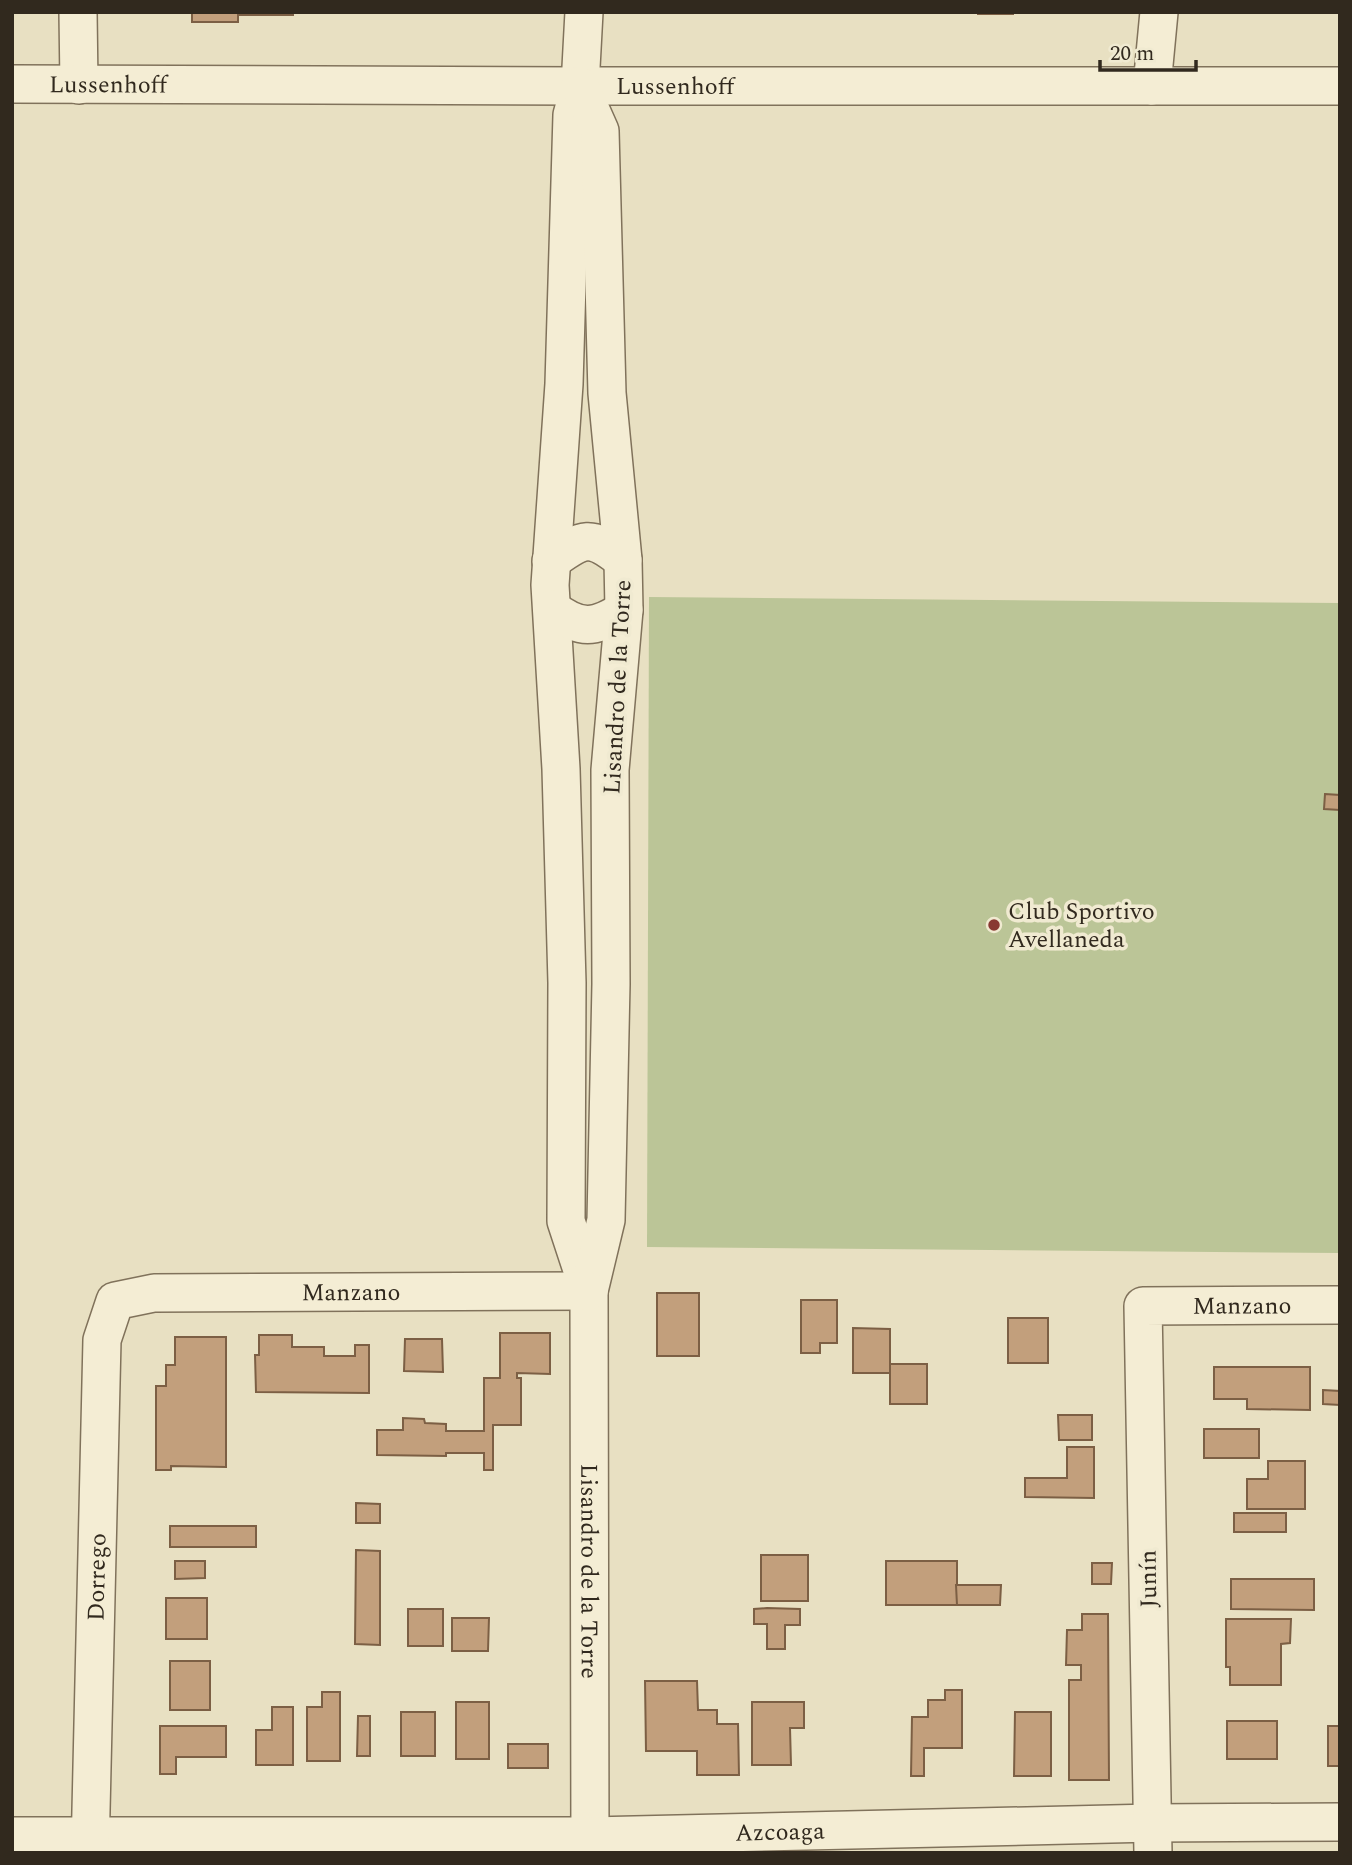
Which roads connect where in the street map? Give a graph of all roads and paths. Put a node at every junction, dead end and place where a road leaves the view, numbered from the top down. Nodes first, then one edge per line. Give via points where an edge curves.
1 (78, 12) edge
2 (584, 12) edge
3 (1158, 12) edge
4 (12, 84) edge
5 (79, 85) junction
6 (580, 86) junction
7 (1152, 86) junction
8 (1340, 86) edge
9 (623, 560) junction
10 (551, 561) junction
11 (552, 609) junction
12 (624, 610) junction
13 (561, 769) junction
14 (610, 770) junction
15 (567, 983) junction
16 (611, 984) junction
17 (589, 1290) junction
18 (116, 1301) joint
19 (1340, 1305) edge
20 (1143, 1306) joint
21 (1340, 1822) edge
22 (12, 1836) edge
23 (1153, 1838) edge
24 (873, 1841) edge
25 (90, 1844) edge
26 (591, 1844) edge

1 - 5 street
2 - 6 street, Lisandro de la Torre
3 - 7 street
4 - 5 street, Lussenhoff
5 - 6 street, Lussenhoff
6 - 7 street, Lussenhoff
6 - 9 street, Lisandro de la Torre via 600,131 607,393
6 - 10 street, Lisandro de la Torre via 572,115 564,384
7 - 8 street, Lussenhoff
9 - 10 street via 595,541 581,541
9 - 12 street, Lisandro de la Torre
10 - 11 street, Lisandro de la Torre
11 - 12 street via 568,621 584,625 597,624
11 - 13 street, Lisandro de la Torre
12 - 14 street, Lisandro de la Torre
13 - 14 street
13 - 15 street, Lisandro de la Torre
14 - 16 street, Lisandro de la Torre
15 - 16 street
15 - 17 street, Lisandro de la Torre via 566,1221
16 - 17 street, Lisandro de la Torre via 606,1220
17 - 18 street, Manzano via 154,1293
17 - 26 street, Lisandro de la Torre
18 - 25 street, Dorrego via 102,1340
19 - 20 street, Manzano
20 - 23 street, Junín
21 - 23 street, Azcoaga
22 - 25 street, Azcoaga
23 - 24 street, Azcoaga
24 - 26 street, Azcoaga
25 - 26 street, Azcoaga

